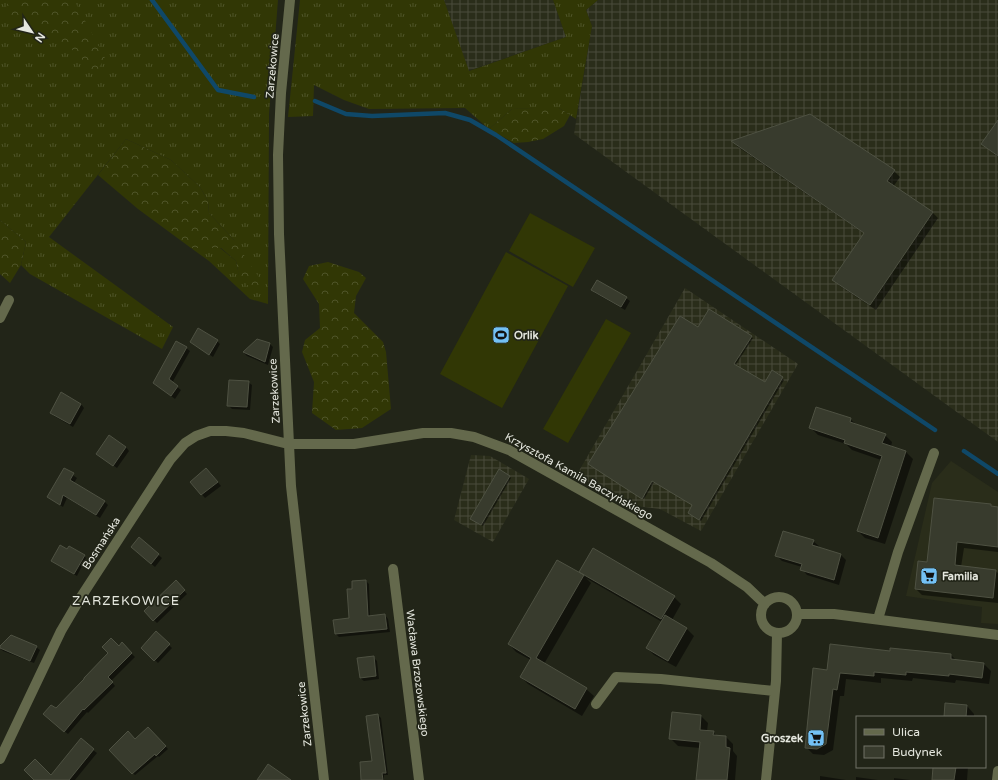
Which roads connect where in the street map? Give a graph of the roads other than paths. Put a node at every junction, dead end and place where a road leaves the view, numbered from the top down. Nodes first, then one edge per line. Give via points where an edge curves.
1 (290, 0) edge
2 (9, 300) dead end
3 (0, 318) edge
4 (288, 444) junction
5 (934, 453) dead end
6 (393, 569) dead end
7 (765, 604) junction
8 (798, 614) junction
9 (878, 619) junction
10 (777, 633) junction
11 (998, 635) edge
12 (774, 691) junction
13 (596, 704) dead end
14 (0, 759) edge
15 (998, 771) edge
16 (324, 780) edge
17 (419, 780) edge
18 (766, 780) edge
19 (997, 780) edge

1 - 4 street, Zarzekowice via 278,155
2 - 3 street
4 - 7 street, Krzysztofa Kamila Baczyńskiego via 354,444 424,433 450,433 494,443 711,562
4 - 14 street, Bosmańska via 226,431 210,431 185,443 170,460 81,596 61,631
4 - 16 street, Zarzekowice
5 - 9 street via 898,552
6 - 17 street, Wacława Brzozowskiego
7 - 8 street via 776,597 784,597 794,604
7 - 10 street via 761,618 768,630
8 - 9 street via 834,614
8 - 10 street via 794,626 788,632
9 - 11 street
10 - 12 street
12 - 13 street via 616,677
12 - 18 street
15 - 19 street

